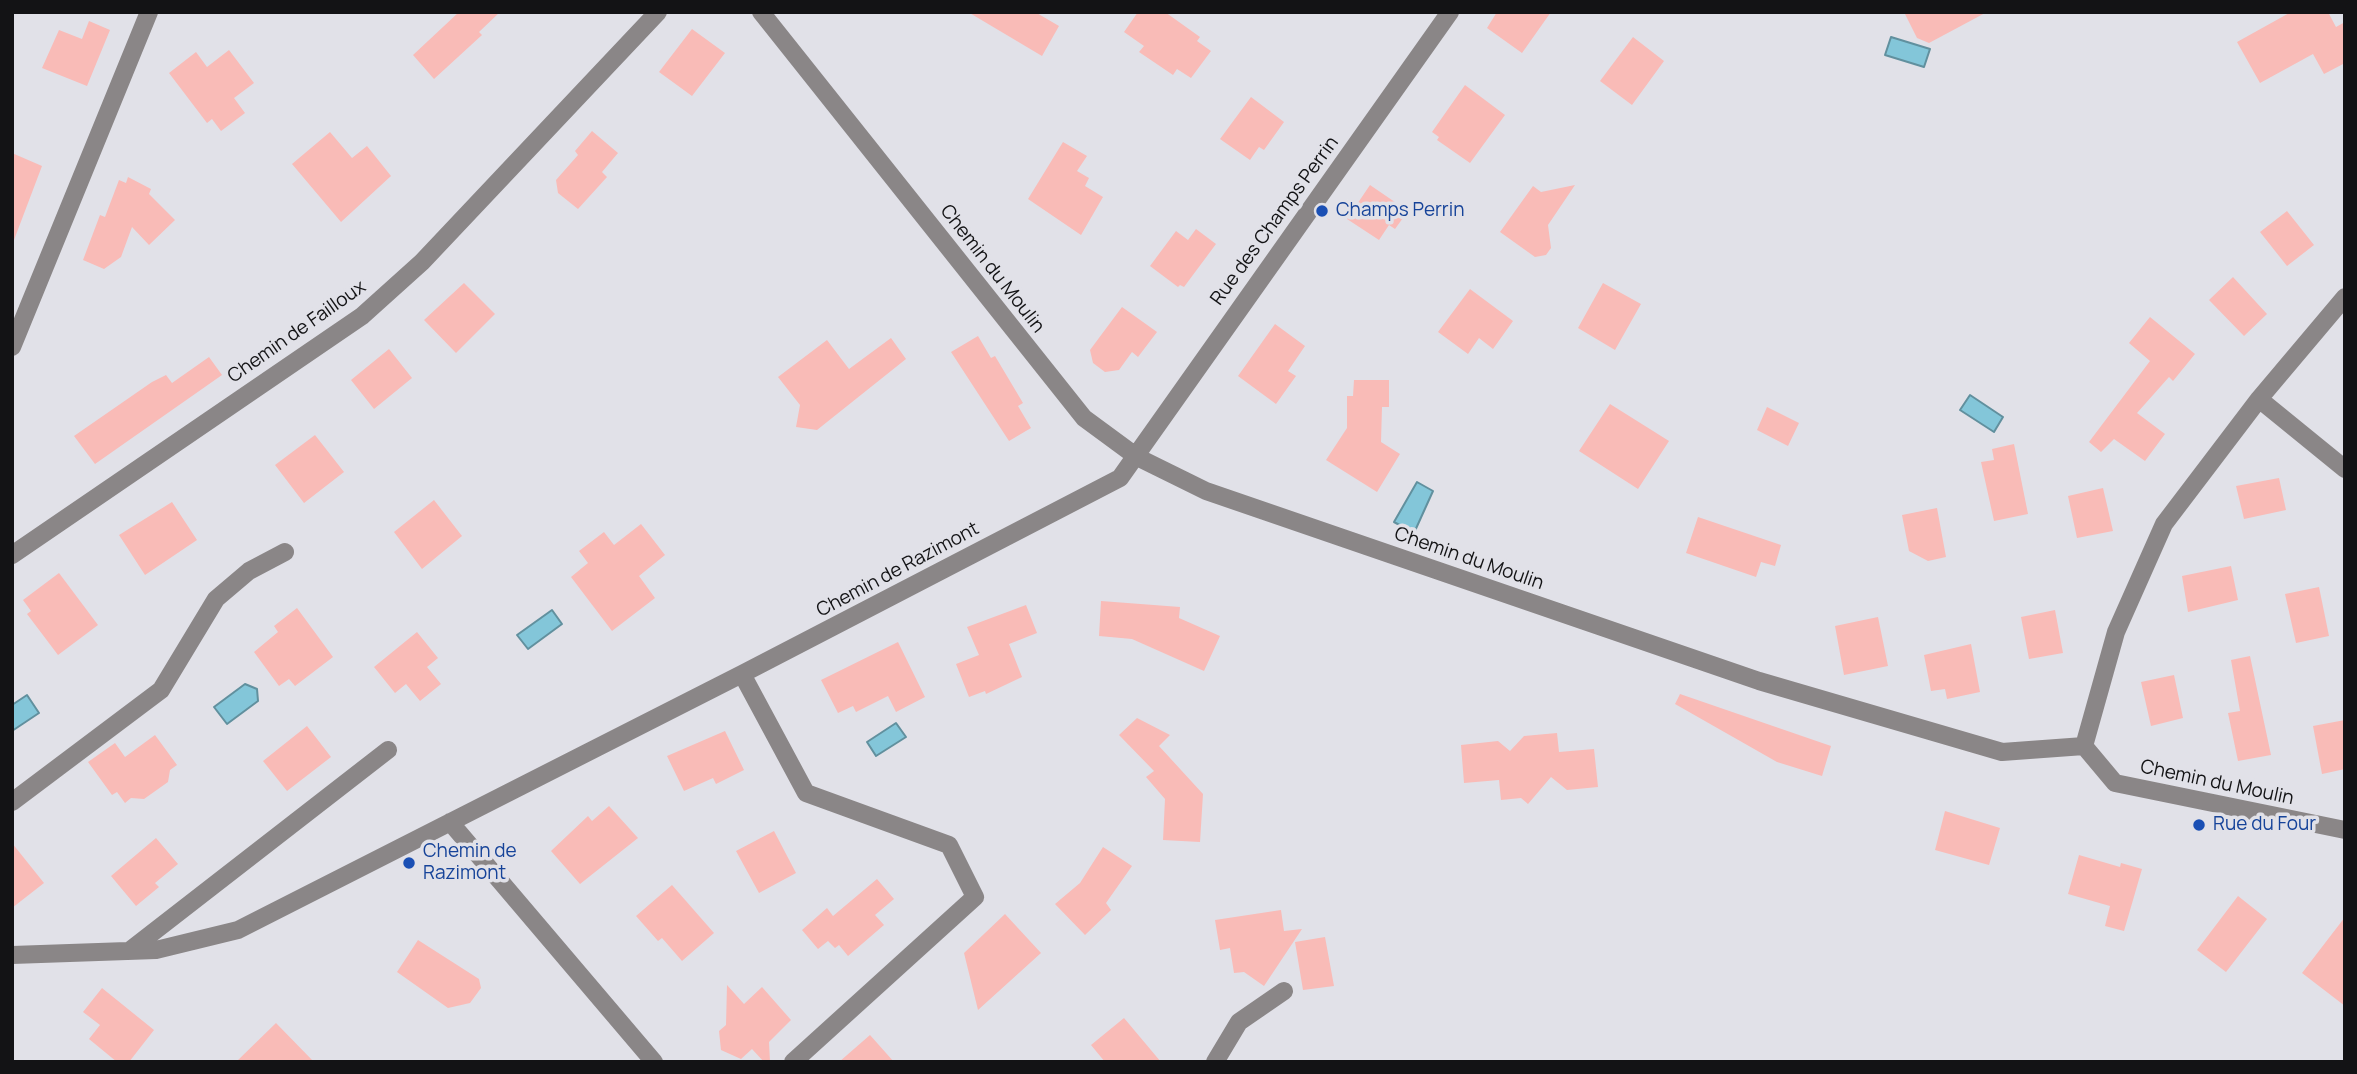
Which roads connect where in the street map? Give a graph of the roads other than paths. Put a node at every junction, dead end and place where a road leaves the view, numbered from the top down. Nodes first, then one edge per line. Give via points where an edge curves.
1 (149, 12) edge
2 (658, 12) edge
3 (761, 12) edge
4 (1450, 12) edge
5 (2345, 297) edge
6 (12, 347) edge
7 (2259, 399) junction
8 (1137, 457) junction
9 (2345, 469) edge
10 (285, 552) dead end
11 (12, 555) edge
12 (742, 674) junction
13 (2084, 746) junction
14 (388, 750) dead end
15 (12, 802) edge
16 (450, 822) junction
17 (2345, 830) edge
18 (129, 950) junction
19 (12, 955) edge
20 (1284, 991) dead end
21 (654, 1062) edge
22 (793, 1062) edge
23 (1215, 1062) edge

1 - 6 street
2 - 11 street, Chemin de Failloux via 422,262 362,316
3 - 8 street, Chemin du Moulin via 1084,418
4 - 8 street, Rue des Champs Perrin
5 - 7 street
7 - 9 street
7 - 13 street via 2164,524 2116,632
8 - 12 street, Chemin de Razimont via 1119,478
8 - 13 street, Chemin du Moulin via 1206,491 1759,681 2002,752
10 - 15 street via 249,571 216,599 161,690
12 - 16 street, Chemin de Razimont
12 - 22 street via 806,793 949,845 975,897
13 - 17 street, Chemin du Moulin via 2115,783
14 - 18 street
16 - 18 street, Chemin de Razimont via 239,930 156,950
16 - 21 street
18 - 19 street, Chemin de Razimont
20 - 23 street via 1239,1021

